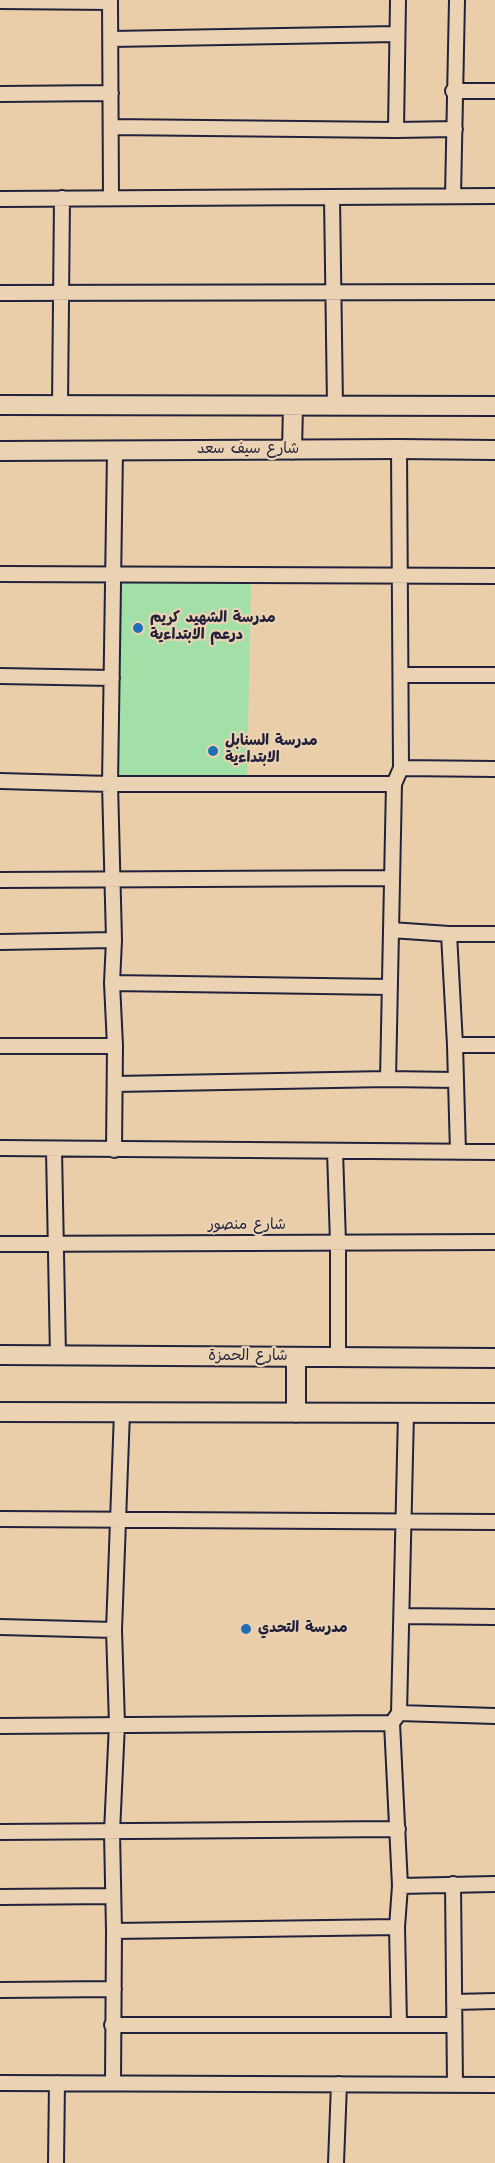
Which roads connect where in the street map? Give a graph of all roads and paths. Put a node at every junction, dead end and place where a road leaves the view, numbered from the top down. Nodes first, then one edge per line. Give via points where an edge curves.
1 (398, 0) edge
2 (457, 0) edge
3 (0, 1) edge
4 (110, 1) edge
5 (397, 34) junction
6 (111, 39) junction
7 (453, 91) junction
8 (495, 91) edge
9 (111, 93) junction
10 (0, 94) edge
11 (111, 127) junction
12 (455, 129) junction
13 (396, 130) junction
14 (453, 196) junction
15 (495, 196) edge
16 (333, 197) junction
17 (62, 198) junction
18 (111, 198) junction
19 (0, 199) edge
20 (333, 292) junction
21 (495, 292) edge
22 (0, 293) edge
23 (61, 293) junction
24 (0, 405) edge
25 (60, 405) junction
26 (293, 406) junction
27 (335, 406) junction
28 (495, 406) edge
29 (399, 449) junction
30 (292, 450) junction
31 (495, 450) edge
32 (0, 451) edge
33 (115, 451) junction
34 (0, 574) edge
35 (114, 574) junction
36 (400, 576) junction
37 (495, 576) edge
38 (401, 675) junction
39 (495, 675) edge
40 (0, 676) edge
41 (112, 678) junction
42 (401, 768) junction
43 (495, 769) edge
44 (0, 781) edge
45 (110, 784) junction
46 (394, 784) junction
47 (392, 878) junction
48 (113, 879) junction
49 (0, 880) edge
50 (391, 930) junction
51 (448, 934) junction
52 (495, 934) edge
53 (114, 940) junction
54 (0, 942) edge
55 (112, 983) junction
56 (390, 987) junction
57 (455, 1045) junction
58 (495, 1045) edge
59 (0, 1046) edge
60 (115, 1046) junction
61 (388, 1079) junction
62 (455, 1080) junction
63 (115, 1084) junction
64 (0, 1148) edge
65 (54, 1150) junction
66 (114, 1150) junction
67 (335, 1151) junction
68 (458, 1152) junction
69 (495, 1152) edge
70 (495, 1242) edge
71 (338, 1243) junction
72 (0, 1244) edge
73 (55, 1244) junction
74 (0, 1355) edge
75 (58, 1356) junction
76 (296, 1357) junction
77 (338, 1357) junction
78 (495, 1358) edge
79 (0, 1412) edge
80 (122, 1412) junction
81 (296, 1413) junction
82 (406, 1413) junction
83 (495, 1413) edge
84 (0, 1519) edge
85 (118, 1520) junction
86 (403, 1521) junction
87 (495, 1522) edge
88 (402, 1617) junction
89 (495, 1617) edge
90 (0, 1627) edge
91 (114, 1630) junction
92 (495, 1716) edge
93 (395, 1718) junction
94 (117, 1724) junction
95 (0, 1726) edge
96 (398, 1829) junction
97 (0, 1832) edge
98 (112, 1832) junction
99 (453, 1884) junction
100 (495, 1884) edge
101 (400, 1886) junction
102 (112, 1896) junction
103 (0, 1897) edge
104 (397, 1927) junction
105 (114, 1931) junction
106 (114, 1989) junction
107 (0, 1990) edge
108 (495, 2001) edge
109 (454, 2002) junction
110 (399, 2024) junction
111 (112, 2025) junction
112 (454, 2025) junction
113 (0, 2083) edge
114 (57, 2083) junction
115 (113, 2083) junction
116 (339, 2084) junction
117 (455, 2085) junction
118 (495, 2085) edge
119 (56, 2163) edge
120 (336, 2163) edge

1 - 5 street
2 - 7 street
3 - 4 street
4 - 6 street
5 - 6 street
5 - 13 street
6 - 9 street
7 - 8 street
7 - 12 street
9 - 10 street
9 - 11 street
11 - 13 street
11 - 18 street
12 - 13 street
12 - 14 street
14 - 15 street
14 - 16 street
16 - 18 street
16 - 20 street
17 - 18 street
17 - 19 street
17 - 23 street
20 - 21 street
20 - 23 street
20 - 27 street
22 - 23 street
23 - 25 street
24 - 25 street
25 - 26 street
26 - 27 street
26 - 30 street
27 - 28 street
29 - 30 street, شارع سيف سعد
29 - 31 street, شارع سيف سعد
29 - 36 street
30 - 33 street, شارع سيف سعد
32 - 33 street, شارع سيف سعد
33 - 35 street
34 - 35 street
35 - 36 street
35 - 41 street
36 - 37 street
36 - 38 street
38 - 39 street
38 - 42 street
40 - 41 street
41 - 45 street
42 - 43 street
42 - 46 street
44 - 45 street
45 - 46 street
45 - 48 street
46 - 47 street
47 - 48 street
47 - 50 street
48 - 49 street
48 - 53 street
50 - 51 street
50 - 56 street
51 - 52 street
51 - 57 street
53 - 54 street
53 - 55 street
55 - 56 street
55 - 60 street
56 - 61 street
57 - 58 street
57 - 62 street
59 - 60 street
60 - 63 street
61 - 62 street
61 - 63 street
62 - 68 street
63 - 66 street
64 - 65 street
65 - 66 street
65 - 73 street
66 - 67 street
67 - 68 street
67 - 71 street
68 - 69 street
70 - 71 street, شارع منصور
71 - 73 street, شارع منصور
71 - 77 street
72 - 73 street, شارع منصور
73 - 75 street
74 - 75 street, شارع الحمزة
75 - 76 street, شارع الحمزة
76 - 77 street, شارع الحمزة
76 - 81 street
77 - 78 street, شارع الحمزة
79 - 80 street
80 - 81 street
80 - 85 street
81 - 82 street
82 - 83 street
82 - 86 street
84 - 85 street
85 - 86 street
85 - 91 street
86 - 87 street
86 - 88 street
88 - 89 street
88 - 93 street
90 - 91 street
91 - 94 street
92 - 93 street
93 - 94 street
93 - 96 street
94 - 95 street
94 - 98 street
96 - 98 street
96 - 101 street
97 - 98 street
98 - 102 street
99 - 100 street
99 - 101 street
99 - 109 street
101 - 104 street
102 - 103 street
102 - 105 street
104 - 105 street
104 - 110 street
105 - 106 street
106 - 107 street
106 - 111 street
108 - 109 street
109 - 112 street
110 - 111 street
110 - 112 street
111 - 115 street
112 - 117 street
113 - 114 street
114 - 115 street
114 - 119 street
115 - 116 street
116 - 117 street
116 - 120 street
117 - 118 street

